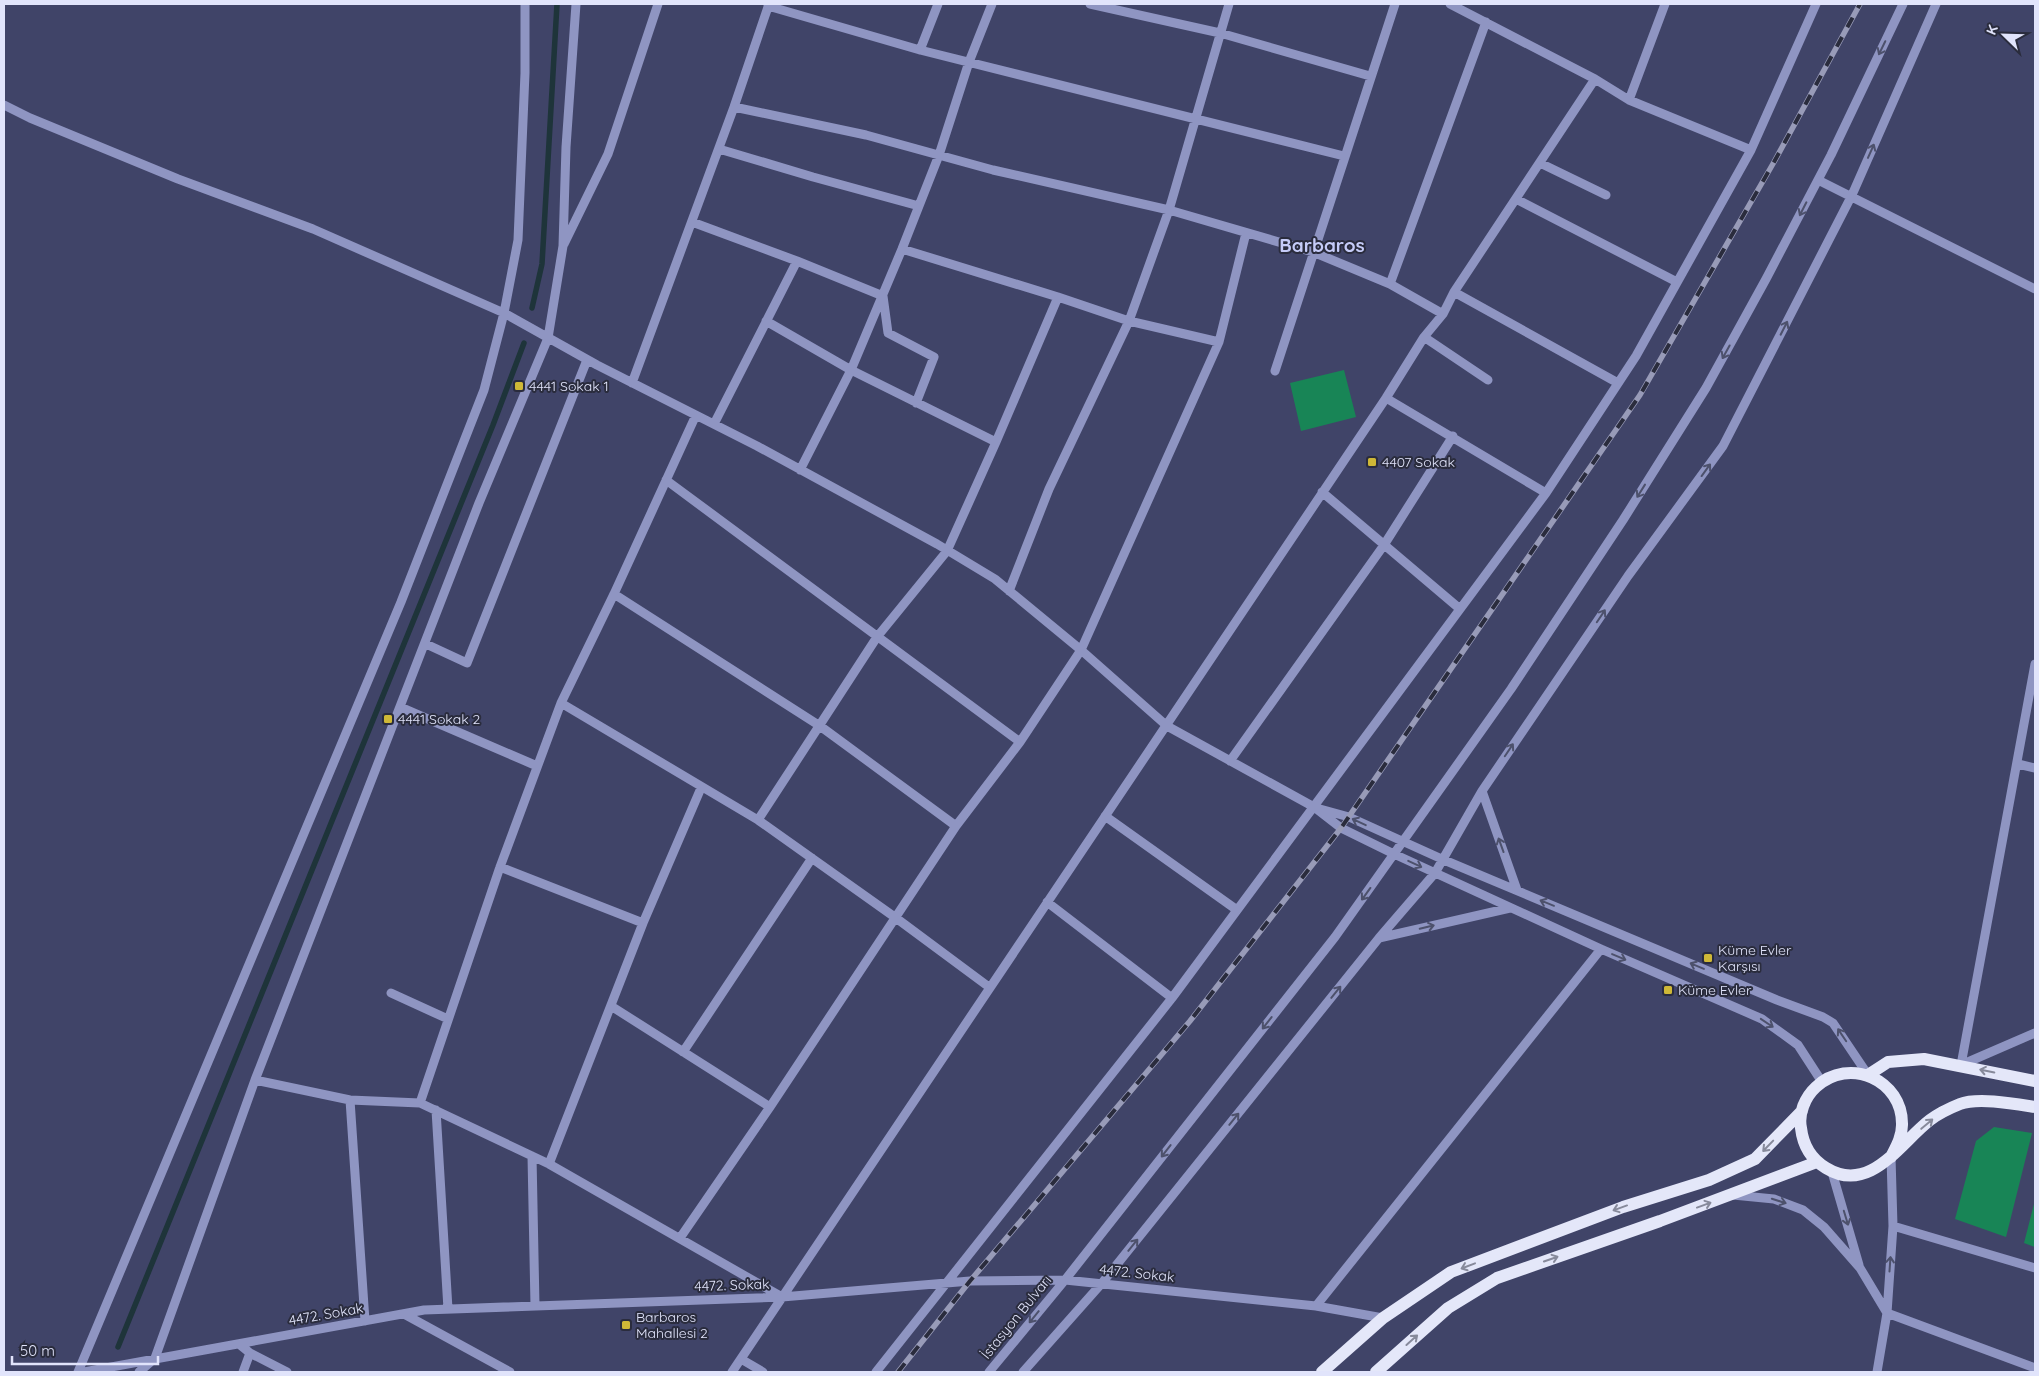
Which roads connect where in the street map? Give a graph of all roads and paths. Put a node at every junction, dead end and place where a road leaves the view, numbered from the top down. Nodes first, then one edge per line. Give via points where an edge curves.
1 (525, 4) edge
2 (576, 4) edge
3 (658, 4) edge
4 (938, 4) edge
5 (992, 4) edge
6 (1090, 4) edge
7 (1230, 4) edge
8 (1395, 4) edge
9 (1450, 4) edge
10 (1665, 4) edge
11 (1816, 4) edge
12 (1903, 4) edge
13 (769, 5) edge
14 (1936, 7) edge
15 (1486, 22) junction
16 (1220, 33) junction
17 (920, 50) junction
18 (969, 62) junction
19 (1370, 76) junction
20 (1595, 79) junction
21 (1629, 100) junction
22 (4, 105) edge
23 (734, 107) junction
24 (1194, 119) junction
25 (719, 149) junction
26 (1751, 150) junction
27 (939, 155) junction
28 (1344, 156) junction
29 (1540, 163) junction
30 (1818, 180) junction
31 (1606, 195) dead end
32 (1852, 195) junction
33 (1516, 199) junction
34 (919, 206) junction
35 (1169, 210) junction
36 (692, 222) junction
37 (1246, 233) junction
38 (563, 246) junction
39 (902, 249) junction
40 (1313, 252) junction
41 (797, 261) junction
42 (1678, 282) junction
43 (1390, 284) junction
44 (2035, 289) edge
45 (1454, 292) junction
46 (882, 296) junction
47 (1058, 296) junction
48 (504, 313) junction
49 (1443, 314) junction
50 (1129, 321) junction
51 (766, 322) junction
52 (1424, 337) junction
53 (548, 338) junction
54 (1220, 342) junction
55 (587, 360) junction
56 (851, 370) junction
57 (1274, 371) dead end
58 (1488, 380) dead end
59 (632, 383) junction
60 (1618, 383) junction
61 (1386, 398) junction
62 (916, 403) junction
63 (696, 415) junction
64 (714, 424) junction
65 (1453, 436) junction
66 (996, 442) junction
67 (800, 470) junction
68 (666, 480) junction
69 (1322, 492) junction
70 (1546, 493) junction
71 (1384, 545) junction
72 (947, 551) junction
73 (1010, 591) junction
74 (614, 594) junction
75 (1460, 609) junction
76 (877, 637) junction
77 (426, 644) junction
78 (1081, 650) junction
79 (2035, 664) edge
80 (560, 703) junction
81 (400, 707) junction
82 (820, 726) junction
83 (1167, 726) junction
84 (1020, 742) junction
85 (1230, 761) junction
86 (2018, 764) junction
87 (537, 766) junction
88 (2035, 768) edge
89 (701, 788) junction
90 (1482, 791) junction
91 (1314, 808) junction
92 (1105, 816) junction
93 (758, 820) junction
94 (956, 826) junction
95 (1403, 842) junction
96 (1394, 854) junction
97 (812, 858) junction
98 (1444, 860) junction
99 (500, 867) junction
100 (1435, 873) junction
101 (1517, 890) junction
102 (1047, 902) junction
103 (1510, 908) junction
104 (1237, 910) junction
105 (896, 918) junction
106 (643, 923) junction
107 (1379, 938) junction
108 (1601, 949) junction
109 (989, 987) junction
110 (391, 993) dead end
111 (1172, 998) junction
112 (611, 1006) junction
113 (448, 1019) junction
114 (2035, 1032) edge
115 (683, 1052) junction
116 (1961, 1065) junction
117 (1868, 1076) junction
118 (255, 1080) junction
119 (2035, 1080) edge
120 (1822, 1082) junction
121 (350, 1100) junction
122 (420, 1103) junction
123 (2035, 1107) edge
124 (770, 1108) junction
125 (436, 1110) junction
126 (1802, 1111) junction
127 (532, 1156) junction
128 (1890, 1157) junction
129 (1817, 1162) junction
130 (549, 1164) junction
131 (1832, 1172) junction
132 (1731, 1195) junction
133 (1893, 1226) junction
134 (680, 1238) junction
135 (1860, 1268) junction
136 (2035, 1268) edge
137 (1065, 1280) junction
138 (1102, 1283) junction
139 (946, 1284) junction
140 (782, 1297) junction
141 (535, 1306) junction
142 (1316, 1306) junction
143 (448, 1309) junction
144 (1887, 1313) junction
145 (404, 1314) junction
146 (1383, 1318) junction
147 (365, 1321) junction
148 (239, 1344) junction
149 (250, 1353) junction
150 (155, 1358) junction
151 (741, 1359) junction
152 (2032, 1369) edge
153 (78, 1372) edge
154 (84, 1372) edge
155 (139, 1372) edge
156 (243, 1372) edge
157 (287, 1372) edge
158 (510, 1372) edge
159 (732, 1372) edge
160 (762, 1372) edge
161 (876, 1372) edge
162 (989, 1372) edge
163 (1023, 1372) edge
164 (1322, 1372) edge
165 (1376, 1372) edge
166 (1877, 1372) edge

1 - 48 street via 518,240
2 - 38 street
3 - 38 street via 608,154
4 - 17 street
5 - 18 street
6 - 16 street
7 - 16 street
8 - 19 street
9 - 15 street
10 - 21 street
11 - 26 street
12 -> 30 street, İstasyon Bulvarı
13 - 17 street
13 - 23 street
32 -> 14 street
15 - 20 street
15 - 43 street
16 - 19 street
16 - 24 street
17 - 18 street
18 - 24 street
18 - 27 street
19 - 28 street
20 - 21 street
20 - 29 street
21 - 26 street
22 - 48 street via 178,179 313,229
23 - 25 street
23 - 27 street via 866,134
24 - 28 street
24 - 35 street
25 - 34 street
25 - 36 street
26 - 42 street
27 - 34 street
27 - 35 street
28 - 40 street
29 - 31 street
29 - 33 street
30 - 32 street
30 -> 95 street, İstasyon Bulvarı via 1706,388 1511,690
32 - 44 street
90 -> 32 street via 1628,576 1723,446
33 - 42 street
33 - 45 street
34 - 39 street
35 - 37 street
35 - 50 street
36 - 41 street
36 - 59 street
37 - 40 street
37 - 54 street
38 - 53 street
39 - 46 street
39 - 47 street
40 - 43 street
40 - 57 street
41 - 46 street
41 - 51 street
42 - 60 street
43 - 49 street
45 - 49 street
45 - 60 street
46 - 56 street
46 - 62 street via 888,333 934,357
47 - 50 street
47 - 66 street
48 - 53 street
48 - 153 street via 484,390 412,575
49 - 52 street
50 - 54 street
50 - 73 street via 1049,490
51 - 56 street
51 - 64 street
52 - 58 street
52 - 61 street
53 - 55 street
53 - 77 street via 479,502
54 - 78 street
55 - 59 street
55 - 77 street via 467,663
56 - 62 street
56 - 67 street
59 - 63 street
60 - 70 street
61 - 65 street
61 - 69 street
62 - 66 street
63 - 64 street
63 - 68 street
64 - 67 street
65 - 70 street
65 - 71 street
66 - 72 street
67 - 72 street
68 - 74 street
68 - 76 street
69 - 71 street
69 - 83 street
70 - 75 street
71 - 75 street
71 - 85 street
72 - 73 street
72 - 76 street
73 - 78 street
74 - 80 street
74 - 82 street
75 - 91 street
76 - 82 street
76 - 84 street
77 - 81 street
78 - 83 street
78 - 84 street
79 - 86 street
80 - 87 street
80 - 89 street
81 - 87 street
81 - 118 street
82 - 93 street
82 - 94 street
83 - 85 street
83 - 92 street
84 - 94 street
85 - 91 street
86 - 88 street
86 - 116 street
87 - 99 street
89 - 93 street
89 - 106 street
90 - 98 street
101 -> 90 street
95 -> 91 street via 1349,817
91 - 96 street via 1341,828
91 - 104 street
92 - 102 street
92 - 104 street
93 - 97 street
94 - 105 street
95 - 96 street, İstasyon Bulvarı
95 - 98 street
96 -> 100 street
96 -> 137 street, İstasyon Bulvarı via 1335,937
97 - 105 street
97 - 115 street
98 - 100 street
98 - 101 street
99 - 106 street
99 - 113 street
100 - 103 street
100 - 107 street
117 -> 101 street via 1833,1022 1823,1016 1777,1000
102 - 109 street
102 - 111 street
107 -> 103 street
103 - 108 street
104 - 111 street
105 - 109 street
105 - 124 street
106 - 112 street
138 -> 107 street
108 -> 120 street via 1762,1019 1798,1045
108 - 142 street
109 - 140 street
110 - 113 street
111 - 139 street
112 - 115 street
112 - 130 street
113 - 122 street
114 - 116 street
115 - 124 street
116 - 117 main road via 1924,1059 1888,1062
119 -> 116 main road
117 - 120 main road via 1852,1072
117 - 128 main road via 1883,1083 1901,1110 1903,1127 1899,1143
118 - 121 street
118 - 150 street
120 - 126 main road via 1806,1100
121 - 122 street
121 - 147 street
122 - 125 street
128 -> 123 main road via 1930,1120 1962,1104 1994,1102
124 - 134 street
125 - 127 street
125 - 143 street
126 - 129 main road via 1802,1139
126 -> 146 main road via 1755,1159 1709,1180 1623,1207 1451,1272
127 - 130 street
127 - 141 street
128 - 131 main road via 1879,1168 1864,1174
128 - 133 street
129 - 131 main road
129 - 132 main road
130 - 134 street
131 -> 135 street
132 -> 135 street via 1774,1199 1803,1210 1824,1227
165 -> 132 main road via 1448,1308 1497,1278
133 - 136 street
144 -> 133 street
134 - 140 street
135 - 144 street
137 - 138 street, 4472. Sokak
137 - 139 street, 4472. Sokak
137 -> 162 street, İstasyon Bulvarı
138 - 142 street, 4472. Sokak
138 - 163 street
139 - 140 street, 4472. Sokak
139 - 161 street
140 - 141 street, 4472. Sokak
140 - 151 street
141 - 143 street, 4472. Sokak
142 - 146 street, 4472. Sokak
143 - 145 street, 4472. Sokak
144 - 152 street
144 - 166 street
145 - 147 street, 4472. Sokak
145 - 158 street
146 - 164 main road
147 - 148 street, 4472. Sokak
148 - 149 street
148 - 150 street, 4472. Sokak
149 - 156 street
149 - 157 street
150 - 154 street, 4472. Sokak
150 - 155 street
151 - 159 street
151 - 160 street

